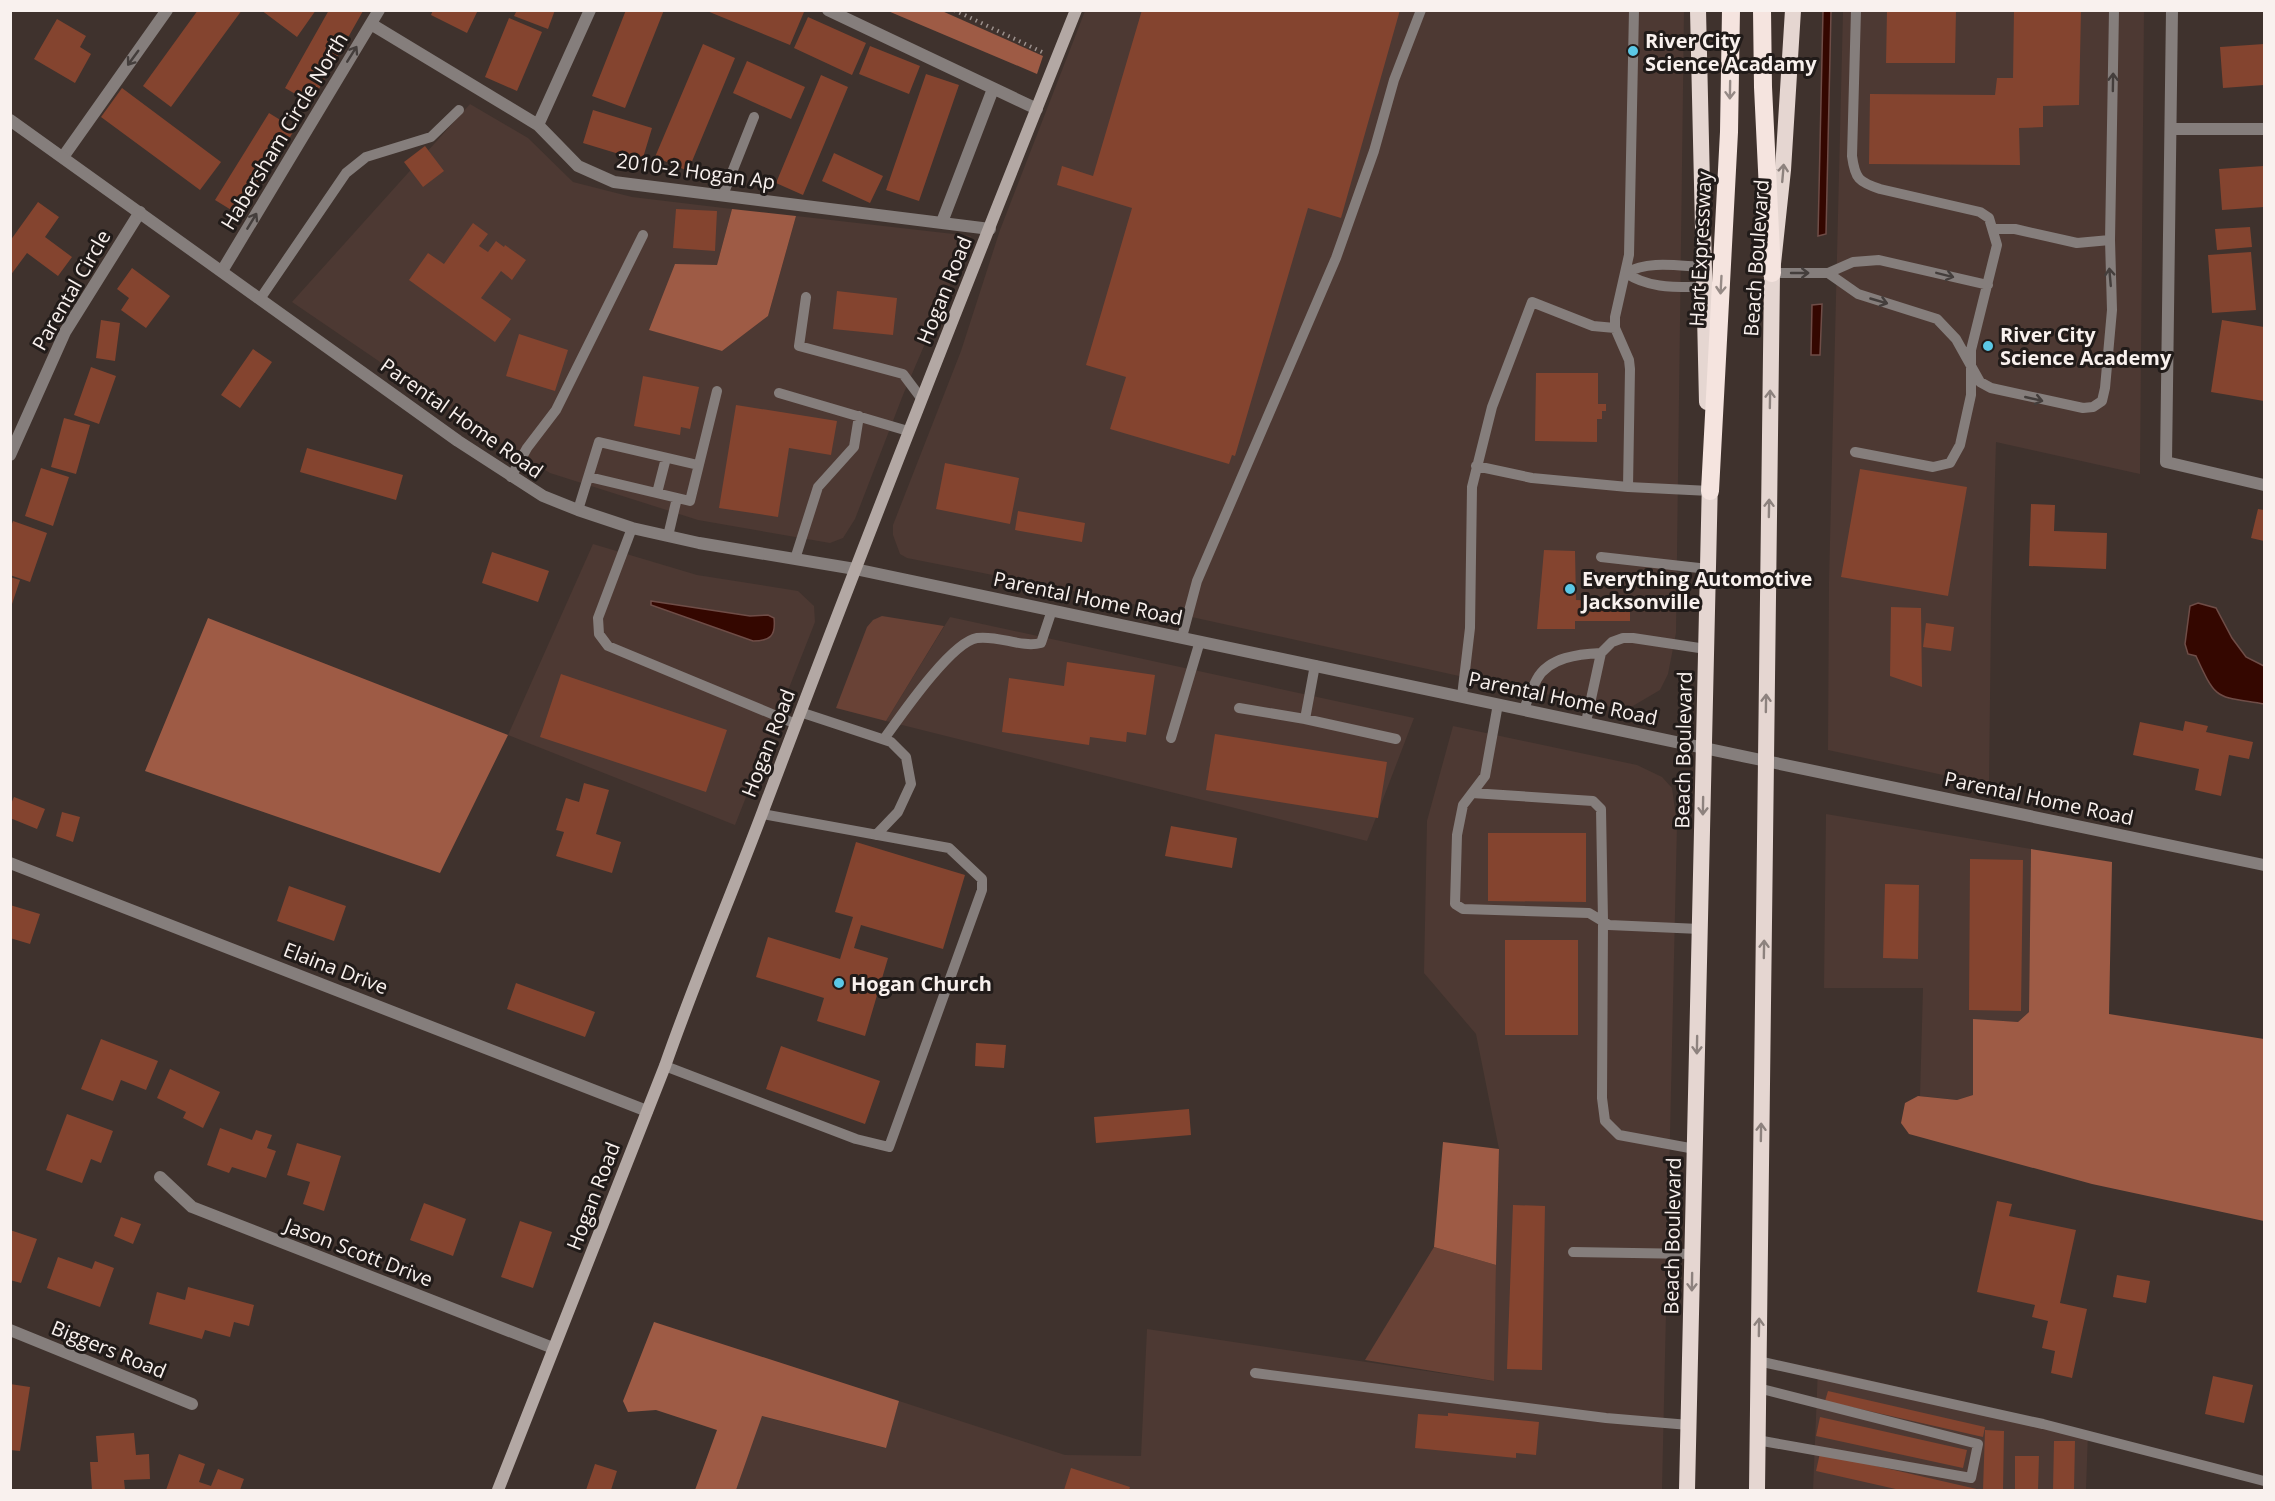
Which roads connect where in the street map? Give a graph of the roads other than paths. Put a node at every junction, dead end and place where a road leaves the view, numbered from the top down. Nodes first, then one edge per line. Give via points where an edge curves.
1 (167, 10) edge
2 (379, 10) edge
3 (590, 10) edge
4 (828, 10) edge
5 (1076, 10) edge
6 (1421, 10) edge
7 (1634, 10) edge
8 (1698, 10) edge
9 (1731, 10) edge
10 (1762, 10) edge
11 (1793, 10) edge
12 (1856, 10) edge
13 (2114, 10) edge
14 (2172, 10) edge
15 (371, 24) junction
16 (993, 89) junction
17 (1037, 109) junction
18 (459, 110) dead end
19 (754, 117) dead end
20 (10, 120) edge
21 (538, 125) junction
22 (2172, 129) junction
23 (2265, 129) edge
24 (63, 157) junction
25 (723, 195) junction
26 (140, 212) junction
27 (942, 222) junction
28 (990, 229) junction
29 (1994, 229) junction
30 (643, 235) dead end
31 (2110, 240) junction
32 (1704, 267) junction
33 (222, 271) junction
34 (1626, 273) junction
35 (1772, 273) junction
36 (1828, 273) junction
37 (1988, 285) junction
38 (1704, 287) junction
39 (806, 297) dead end
40 (260, 299) junction
41 (1616, 328) junction
42 (1971, 365) junction
43 (717, 391) dead end
44 (779, 393) dead end
45 (921, 398) junction
46 (859, 416) junction
47 (908, 431) junction
48 (1855, 452) dead end
49 (10, 456) edge
50 (666, 458) junction
51 (698, 465) junction
52 (1476, 466) junction
53 (511, 477) junction
54 (589, 477) junction
55 (2265, 485) edge
56 (1628, 487) junction
57 (1710, 491) junction
58 (657, 493) junction
59 (677, 498) junction
60 (578, 510) junction
61 (633, 528) junction
62 (668, 536) junction
63 (1601, 557) dead end
64 (795, 559) junction
65 (855, 569) junction
66 (1708, 569) junction
67 (1053, 610) junction
68 (1182, 637) junction
69 (1200, 641) junction
70 (1706, 649) junction
71 (1601, 653) junction
72 (1315, 665) junction
73 (1462, 696) junction
74 (1498, 704) junction
75 (1239, 708) dead end
76 (1524, 709) junction
77 (798, 718) junction
78 (1305, 719) junction
79 (1586, 723) junction
80 (1171, 738) dead end
81 (884, 739) junction
82 (1396, 739) dead end
83 (1704, 748) junction
84 (1766, 761) junction
85 (1472, 793) junction
86 (762, 813) junction
87 (876, 835) junction
88 (10, 863) edge
89 (2265, 865) edge
90 (1603, 921) junction
91 (1700, 928) junction
92 (665, 1066) junction
93 (647, 1111) junction
94 (1695, 1149) junction
95 (160, 1178) dead end
96 (1573, 1252) dead end
97 (1693, 1254) junction
98 (10, 1330) edge
99 (553, 1348) junction
100 (1758, 1361) junction
101 (1255, 1373) dead end
102 (1758, 1388) junction
103 (192, 1404) dead end
104 (1689, 1425) junction
105 (1758, 1440) junction
106 (2265, 1481) edge
107 (498, 1491) edge
108 (1687, 1491) edge
109 (1757, 1491) edge

1 -> 24 street
2 - 15 street, Habersham Circle North
3 - 21 street
4 - 16 street
5 - 17 main road, Hogan Road
6 - 68 lane via 1336,258 1197,580
7 - 34 lane
8 - 32 highway, Beach Boulevard
9 -> 57 highway, Hart Expressway via 1728,160
10 - 35 highway
35 -> 11 highway, Beach Boulevard
12 - 29 lane via 1852,156 1857,177 1880,189 1980,212 1989,218
31 -> 13 lane
14 - 22 street
15 - 21 street, 2010-2 Hogan Ap
33 -> 15 street, Habersham Circle North
16 - 17 street
16 - 27 street
17 - 28 main road, Hogan Road
18 - 40 lane via 431,137 366,157 346,173
19 - 25 lane
20 - 24 street, Parental Home Road
21 - 25 street, 2010-2 Hogan Ap via 578,166 614,182
22 - 23 street
22 - 55 street via 2166,462
24 - 26 street, Parental Home Road
25 - 27 street, 2010-2 Hogan Ap
26 - 33 street, Parental Home Road
26 - 49 street, Parental Circle via 65,332
27 - 28 street, 2010-2 Hogan Ap
28 - 45 main road, Hogan Road
29 - 31 lane via 2015,229 2077,243
29 - 37 lane via 1997,245
30 - 53 lane via 556,411 527,448
42 -> 31 lane via 1980,382 1991,388 2083,408 2102,401 2112,310
32 - 34 lane via 1654,265
32 - 38 highway, Beach Boulevard
33 - 40 street, Parental Home Road
34 - 38 lane via 1652,285
34 - 41 lane via 1617,303
35 -> 36 lane
84 -> 35 highway, Beach Boulevard
36 -> 37 lane via 1853,262 1879,260
36 -> 42 lane via 1858,294 1937,319 1956,339
37 - 42 lane via 1974,336
38 - 57 highway, Beach Boulevard
39 - 45 lane via 799,346 903,374
40 - 53 street, Parental Home Road
41 - 52 lane via 1593,326 1532,302 1491,407
41 - 56 lane via 1630,369
42 - 48 lane via 1971,395 1960,445 1950,463 1933,467
43 - 51 lane
44 - 46 lane
45 - 47 main road, Hogan Road
46 - 47 lane
46 - 64 lane via 854,447 818,487
47 - 65 main road, Hogan Road
50 - 51 lane
50 - 54 lane via 599,442
50 - 58 lane
51 - 59 lane via 690,501
52 - 56 lane via 1532,478
52 - 73 lane via 1470,512 1470,628
53 - 60 street, Parental Home Road
54 - 58 lane
54 - 60 lane
56 - 57 lane
57 - 66 highway, Beach Boulevard
58 - 59 lane
59 - 62 lane
60 - 61 street, Parental Home Road
61 - 62 street, Parental Home Road
61 - 77 lane via 598,618 599,634 608,646
62 - 64 street, Parental Home Road
63 - 66 lane
64 - 65 street, Parental Home Road
65 - 67 street, Parental Home Road
65 - 77 main road, Hogan Road
66 - 70 highway, Beach Boulevard
67 - 68 street, Parental Home Road
67 - 81 lane via 1041,643 974,638 954,652
68 - 69 street, Parental Home Road
69 - 72 street, Parental Home Road
69 - 80 lane
70 - 71 lane via 1623,638
70 - 83 highway, Beach Boulevard
71 - 76 lane via 1566,658 1542,672
71 - 79 lane
72 - 73 street, Parental Home Road
72 - 78 lane
73 - 74 street, Parental Home Road
74 - 76 street, Parental Home Road
74 - 85 lane via 1485,776
75 - 78 lane
76 - 79 street, Parental Home Road
77 - 81 lane
77 - 86 main road, Hogan Road
78 - 82 lane
79 - 83 street, Parental Home Road
81 - 87 lane via 906,757 911,784 898,812
83 - 84 street, Parental Home Road
83 -> 91 highway, Beach Boulevard
84 - 89 street, Parental Home Road
100 -> 84 highway, Beach Boulevard
85 - 90 lane via 1593,801 1601,809
85 - 90 lane via 1463,805 1457,835 1455,904 1463,909 1589,913
86 - 87 lane
86 - 92 main road, Hogan Road
87 - 92 lane via 949,848 982,879 982,890 889,1147 856,1139
88 - 93 street, Elaina Drive
90 - 91 lane via 1609,925
90 - 94 lane via 1605,1121 1619,1135
91 -> 94 highway, Beach Boulevard
92 - 93 main road, Hogan Road
93 - 99 main road, Hogan Road
94 - 97 highway, Beach Boulevard
95 - 99 street, Jason Scott Drive via 192,1207
96 - 97 lane
97 -> 104 highway, Beach Boulevard
98 - 103 street, Biggers Road
99 - 107 main road, Hogan Road
100 - 102 highway, Beach Boulevard
100 - 106 lane via 2043,1424
101 - 104 lane
102 - 105 highway, Beach Boulevard
102 - 105 lane via 1978,1444 1971,1479
104 - 108 highway, Beach Boulevard
105 - 109 highway, Beach Boulevard

